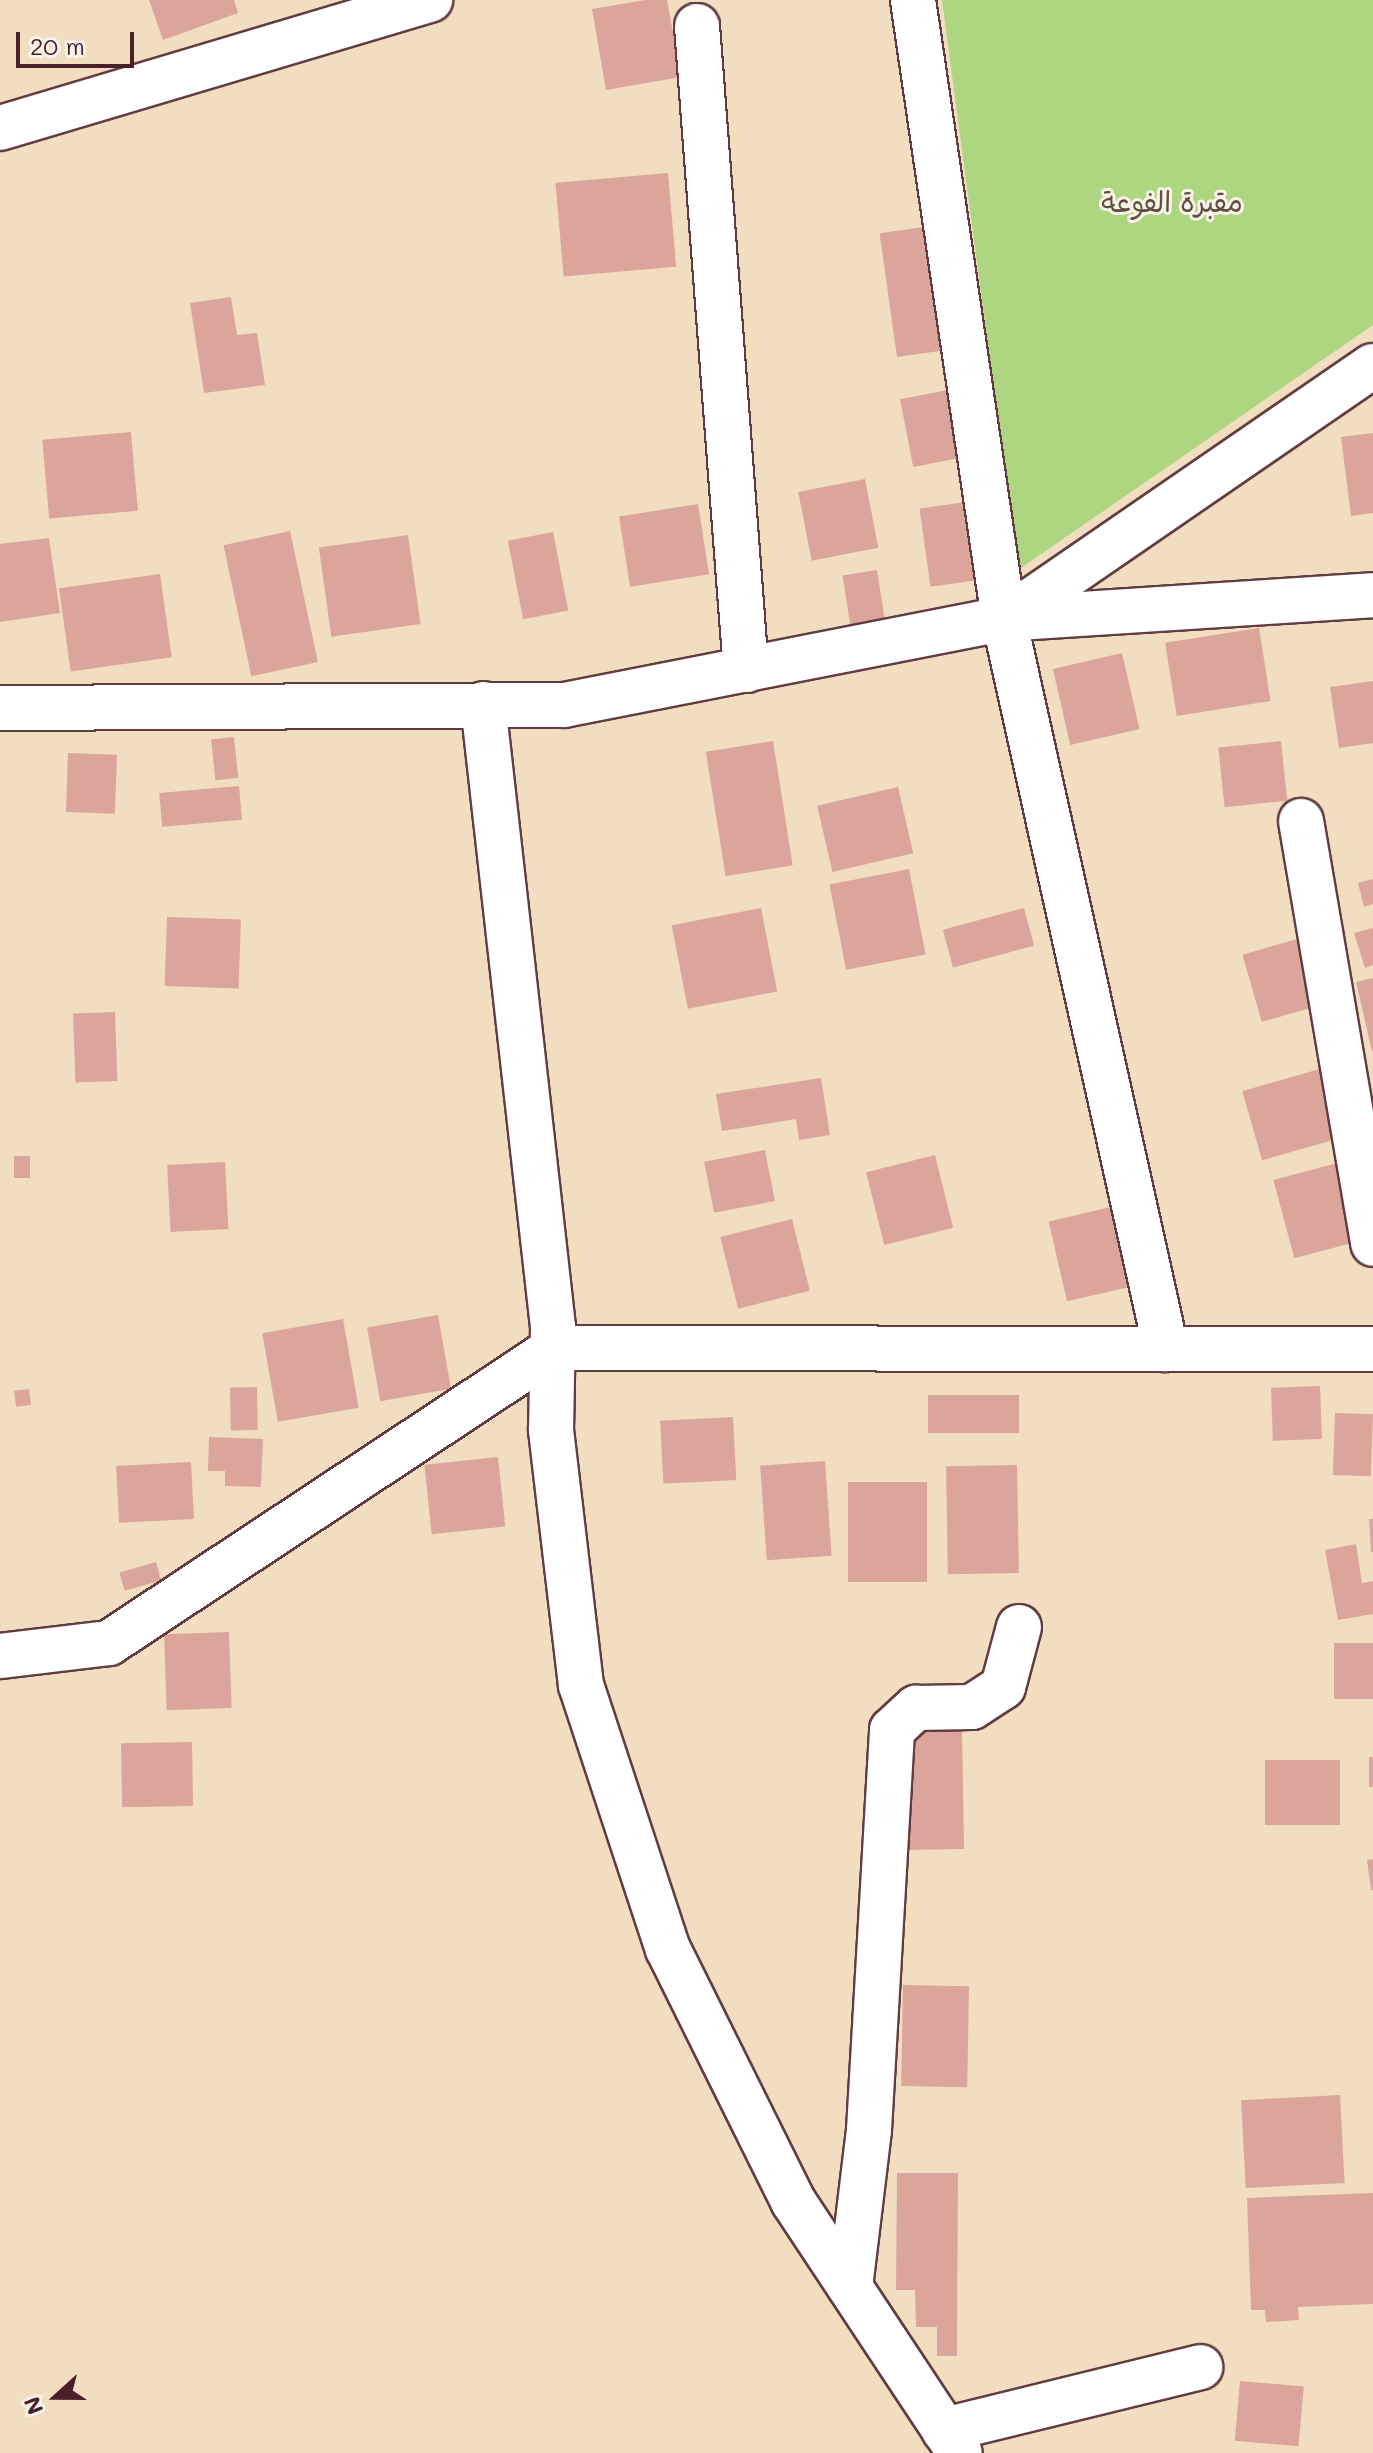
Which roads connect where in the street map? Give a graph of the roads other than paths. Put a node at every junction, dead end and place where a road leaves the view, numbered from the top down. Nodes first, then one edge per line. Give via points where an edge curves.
1 (430, 0) edge
2 (913, 0) edge
3 (697, 26) dead end
4 (0, 128) edge
5 (1373, 366) edge
6 (1373, 595) edge
7 (1004, 619) junction
8 (746, 670) junction
9 (483, 704) junction
10 (0, 708) edge
11 (1301, 821) dead end
12 (1373, 1244) edge
13 (555, 1348) junction
14 (1166, 1349) junction
15 (1373, 1349) edge
16 (1019, 1627) dead end
17 (0, 1656) edge
18 (850, 2287) junction
19 (1200, 2367) dead end
20 (952, 2442) edge

1 - 4 street
2 - 7 street
3 - 8 street
5 - 7 street
6 - 7 street
7 - 8 street
7 - 14 street
8 - 9 street via 564,705
9 - 10 street
9 - 13 street
11 - 12 street
13 - 14 street
13 - 17 street via 109,1643
13 - 18 street via 551,1430 581,1685 668,1949 793,2201
14 - 15 street
16 - 18 street via 1003,1687 972,1707 916,1708 892,1730 869,2130
18 - 20 street
19 - 20 street

